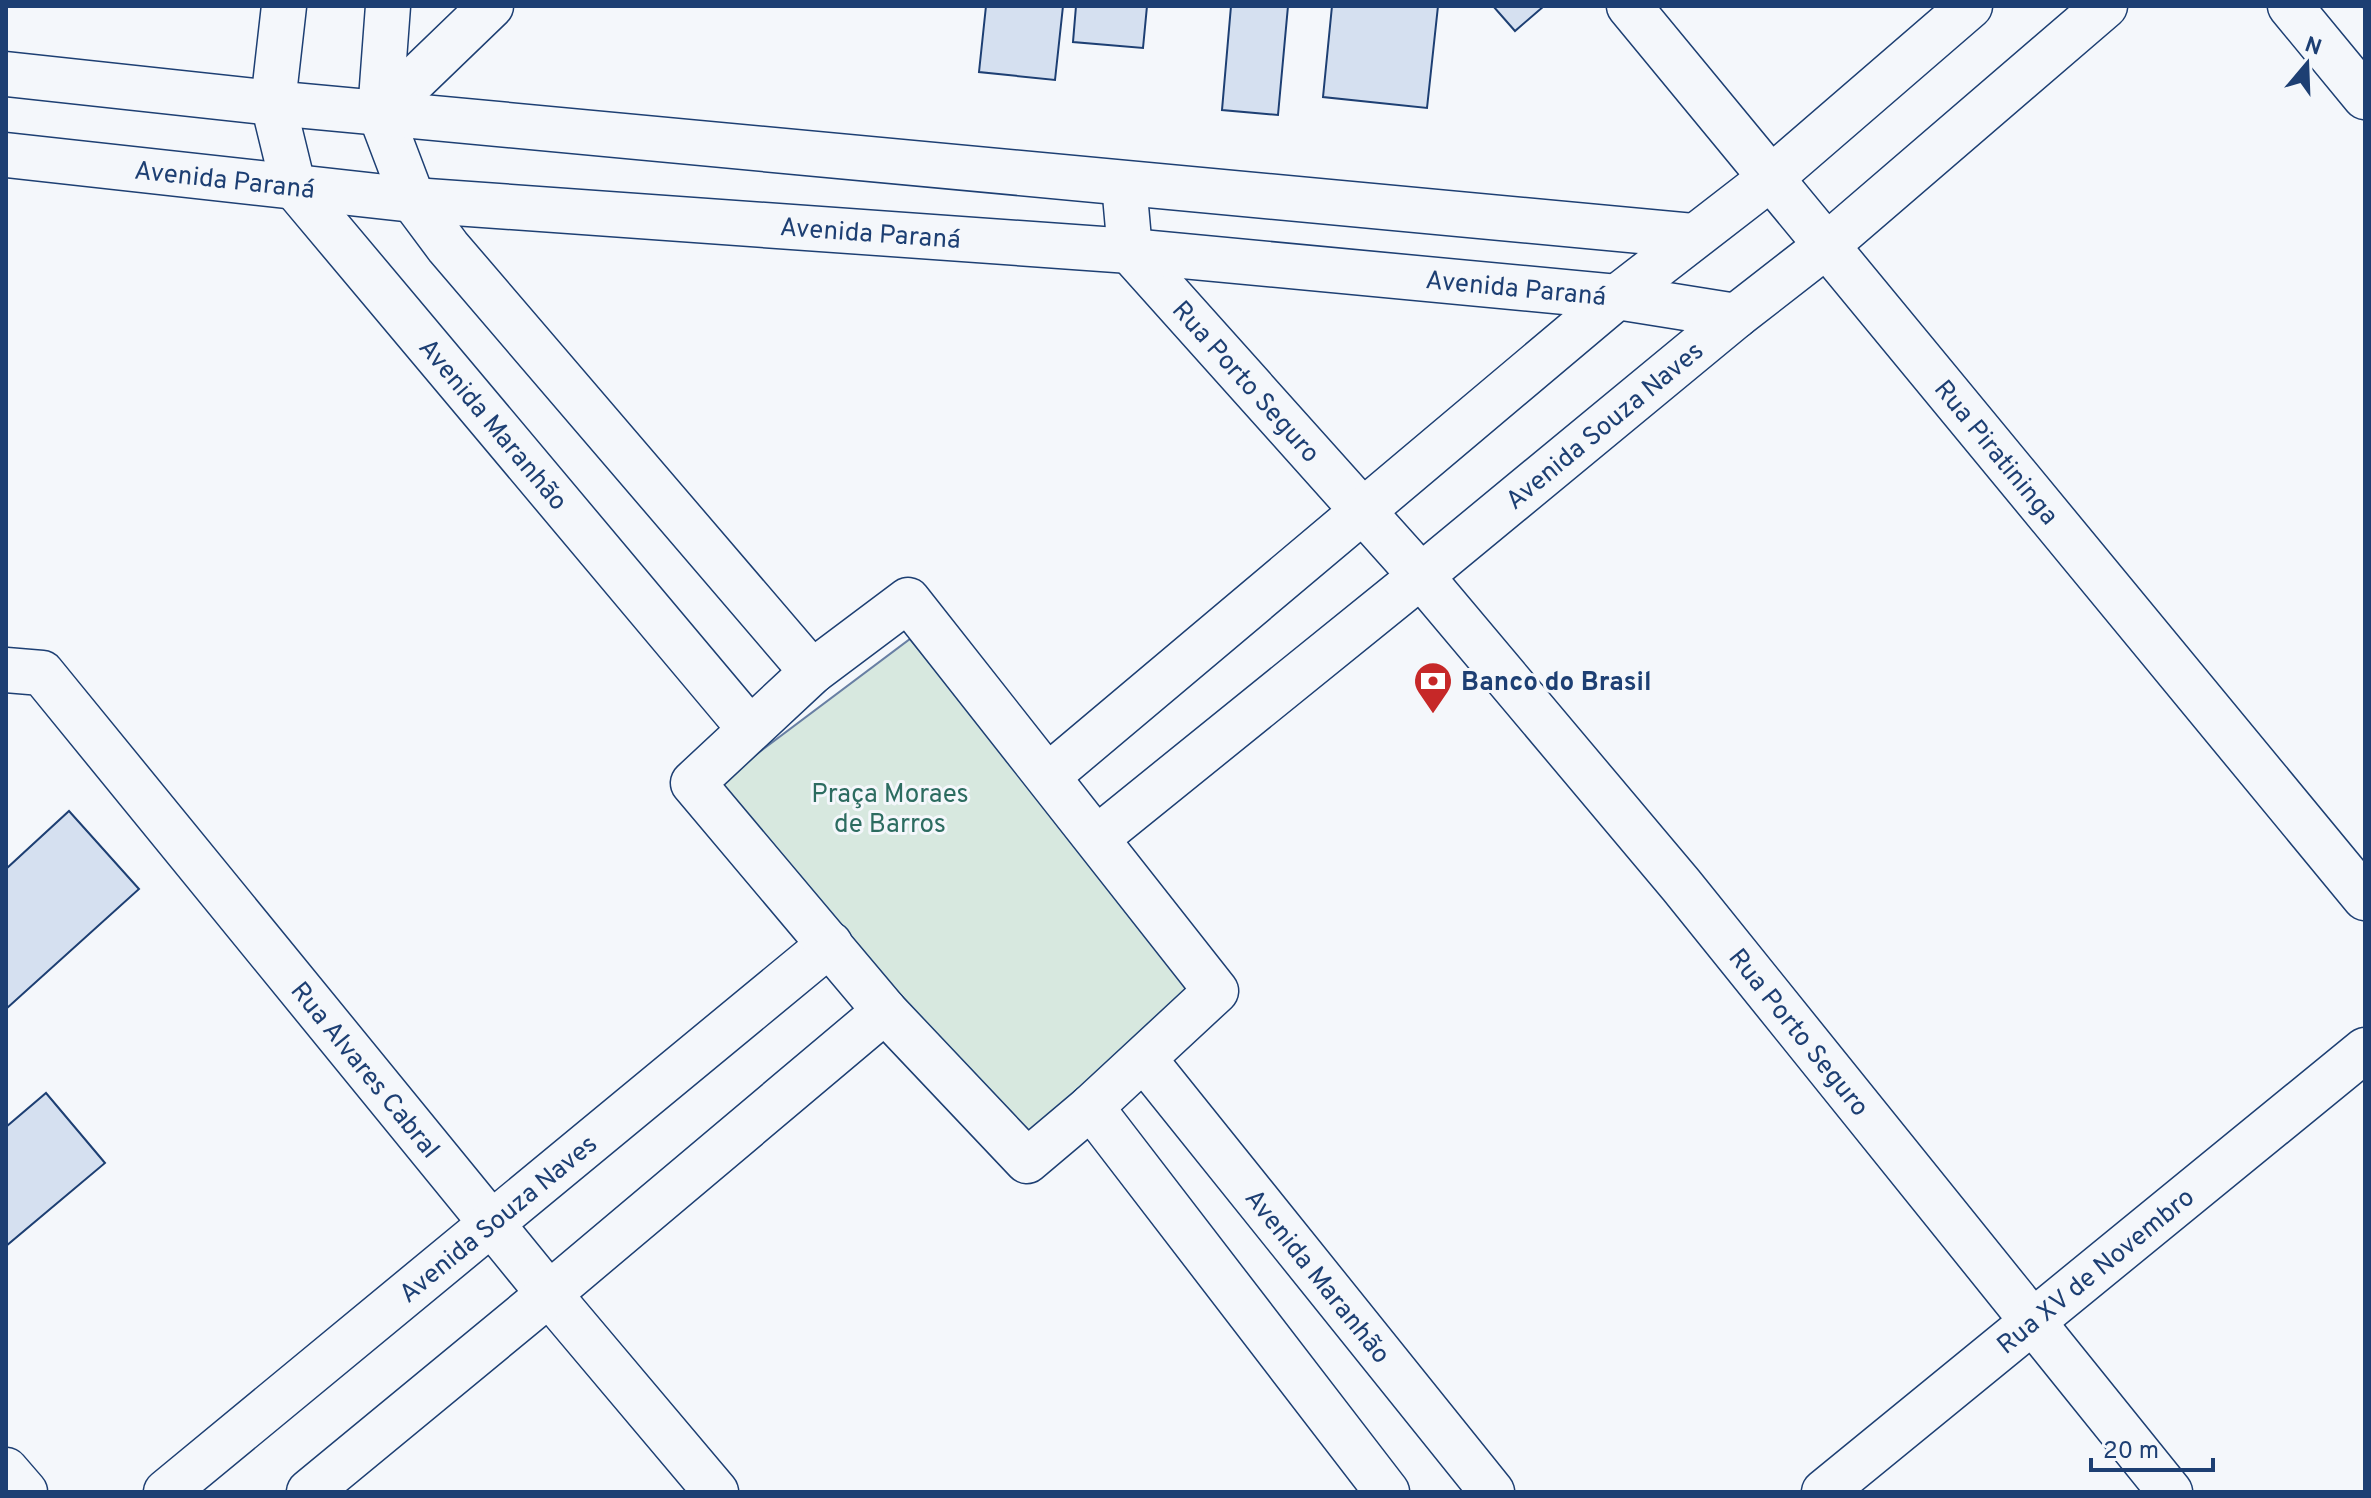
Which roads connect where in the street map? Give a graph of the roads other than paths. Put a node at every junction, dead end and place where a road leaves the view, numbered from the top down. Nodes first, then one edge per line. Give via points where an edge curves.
1 (284, 6) edge
2 (388, 6) edge
3 (491, 6) edge
4 (1629, 6) edge
5 (1970, 6) edge
6 (2105, 6) edge
7 (2290, 6) edge
8 (6, 74) edge
9 (2365, 97) edge
10 (273, 103) junction
11 (380, 113) junction
12 (6, 155) edge
13 (1772, 177) junction
14 (1124, 184) junction
15 (293, 185) junction
16 (413, 200) junction
17 (1693, 236) junction
18 (1826, 246) junction
19 (1130, 251) junction
20 (1617, 297) junction
21 (1736, 316) junction
22 (1362, 510) junction
23 (1421, 576) junction
24 (6, 670) edge
25 (812, 672) junction
26 (749, 728) junction
27 (1048, 776) junction
28 (1097, 838) junction
29 (2365, 898) edge
30 (830, 944) junction
31 (885, 1011) junction
32 (2365, 1050) edge
33 (1144, 1059) junction
34 (1091, 1107) junction
35 (492, 1222) junction
36 (549, 1294) junction
37 (2033, 1322) junction
38 (6, 1470) edge
39 (25, 1492) edge
40 (166, 1492) edge
41 (309, 1492) edge
42 (716, 1492) edge
43 (1387, 1492) edge
44 (1492, 1492) edge
45 (1824, 1492) edge
46 (2170, 1492) edge

1 - 10 main road
2 - 11 main road
3 - 11 main road
4 - 13 main road, Rua Piratininga
5 - 13 main road
6 - 18 main road, Avenida Souza Naves
7 - 9 main road
8 - 10 main road
10 - 11 main road
10 - 15 main road, Avenida Maranhão
11 - 14 main road
11 - 16 main road
12 - 15 main road, Avenida Paraná
13 - 17 main road
13 - 18 main road, Rua Piratininga
14 - 17 main road
14 - 19 main road
15 - 16 main road, Avenida Paraná
15 - 26 main road, Avenida Maranhão
16 - 19 main road, Avenida Paraná
16 - 25 main road
17 - 20 main road
18 - 21 main road, Avenida Souza Naves
18 - 29 main road, Rua Piratininga
19 - 20 main road, Avenida Paraná
19 - 22 main road, Rua Porto Seguro
20 - 21 main road, Avenida Paraná
20 - 22 main road
21 - 23 main road, Avenida Souza Naves
22 - 23 main road, Rua Porto Seguro
22 - 27 main road
23 - 28 main road, Avenida Souza Naves
23 - 37 main road, Rua Porto Seguro via 1681,885
24 - 35 main road, Rua Alvares Cabral via 42,673
25 - 26 main road
25 - 27 main road via 908,600
26 - 30 main road via 693,783
27 - 28 main road
28 - 33 main road via 1216,991
30 - 31 main road
30 - 35 main road, Avenida Souza Naves
31 - 34 main road via 1027,1161
31 - 36 main road
32 - 37 main road, Rua XV de Novembro
33 - 34 main road
33 - 44 main road, Avenida Maranhão
34 - 43 main road
35 - 36 main road, Rua Alvares Cabral
35 - 40 main road, Avenida Souza Naves
36 - 41 main road
36 - 42 main road, Rua Alvares Cabral
37 - 45 main road, Rua XV de Novembro
37 - 46 main road, Rua Porto Seguro
38 - 39 main road

